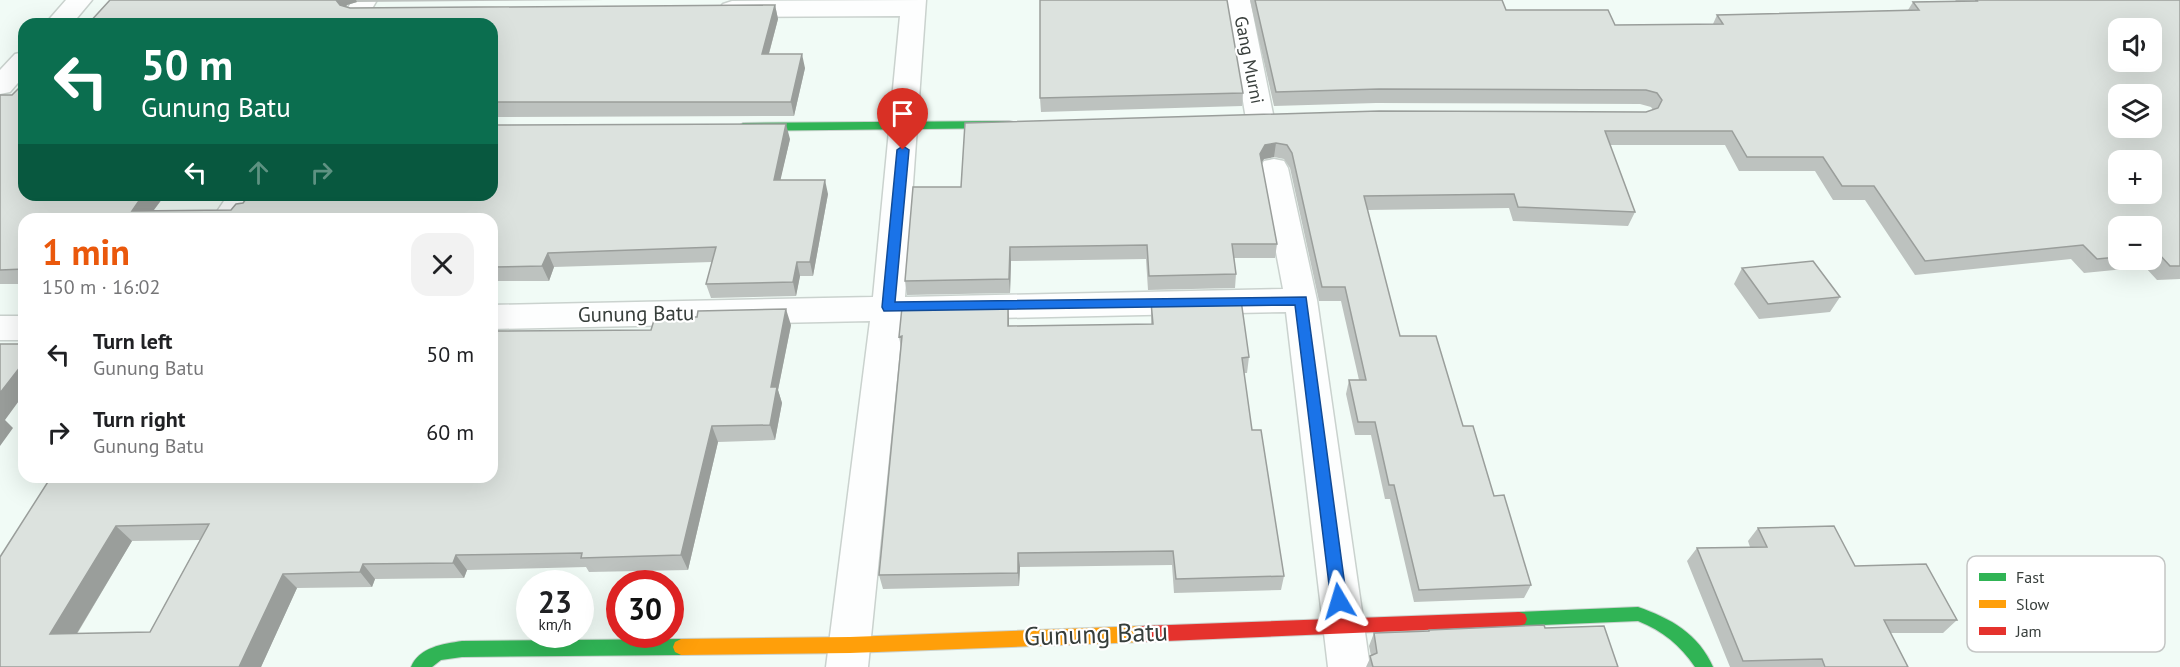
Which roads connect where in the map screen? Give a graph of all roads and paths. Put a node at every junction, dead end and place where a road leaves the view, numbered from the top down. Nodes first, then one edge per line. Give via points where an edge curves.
1 (80, 0) edge
2 (1238, 0) edge
3 (913, 4) edge
4 (712, 9) edge
5 (64, 18) edge
6 (18, 66) edge
7 (0, 86) edge
8 (1260, 119) edge
9 (1023, 124) edge
10 (905, 127) junction
11 (728, 128) edge
12 (1274, 168) dead end
13 (1301, 300) junction
14 (888, 307) junction
15 (498, 317) edge
16 (0, 328) edge
17 (18, 328) edge
18 (1342, 624) junction
19 (848, 656) edge
20 (419, 667) edge
21 (1349, 667) edge
22 (1705, 667) edge

1 - 5 street
2 - 8 street, Gang Murni
3 - 4 street
3 - 10 street
6 - 7 street
9 - 10 street
10 - 11 street
10 - 14 street
12 - 13 street
13 - 14 street, Gunung Batu
13 - 18 street
14 - 15 street, Gunung Batu
14 - 19 street
16 - 17 street
18 - 19 street, Gunung Batu
18 - 21 street
18 - 22 street, Gunung Batu via 1638,614 1685,638
19 - 20 street, Gunung Batu via 462,649 436,653

